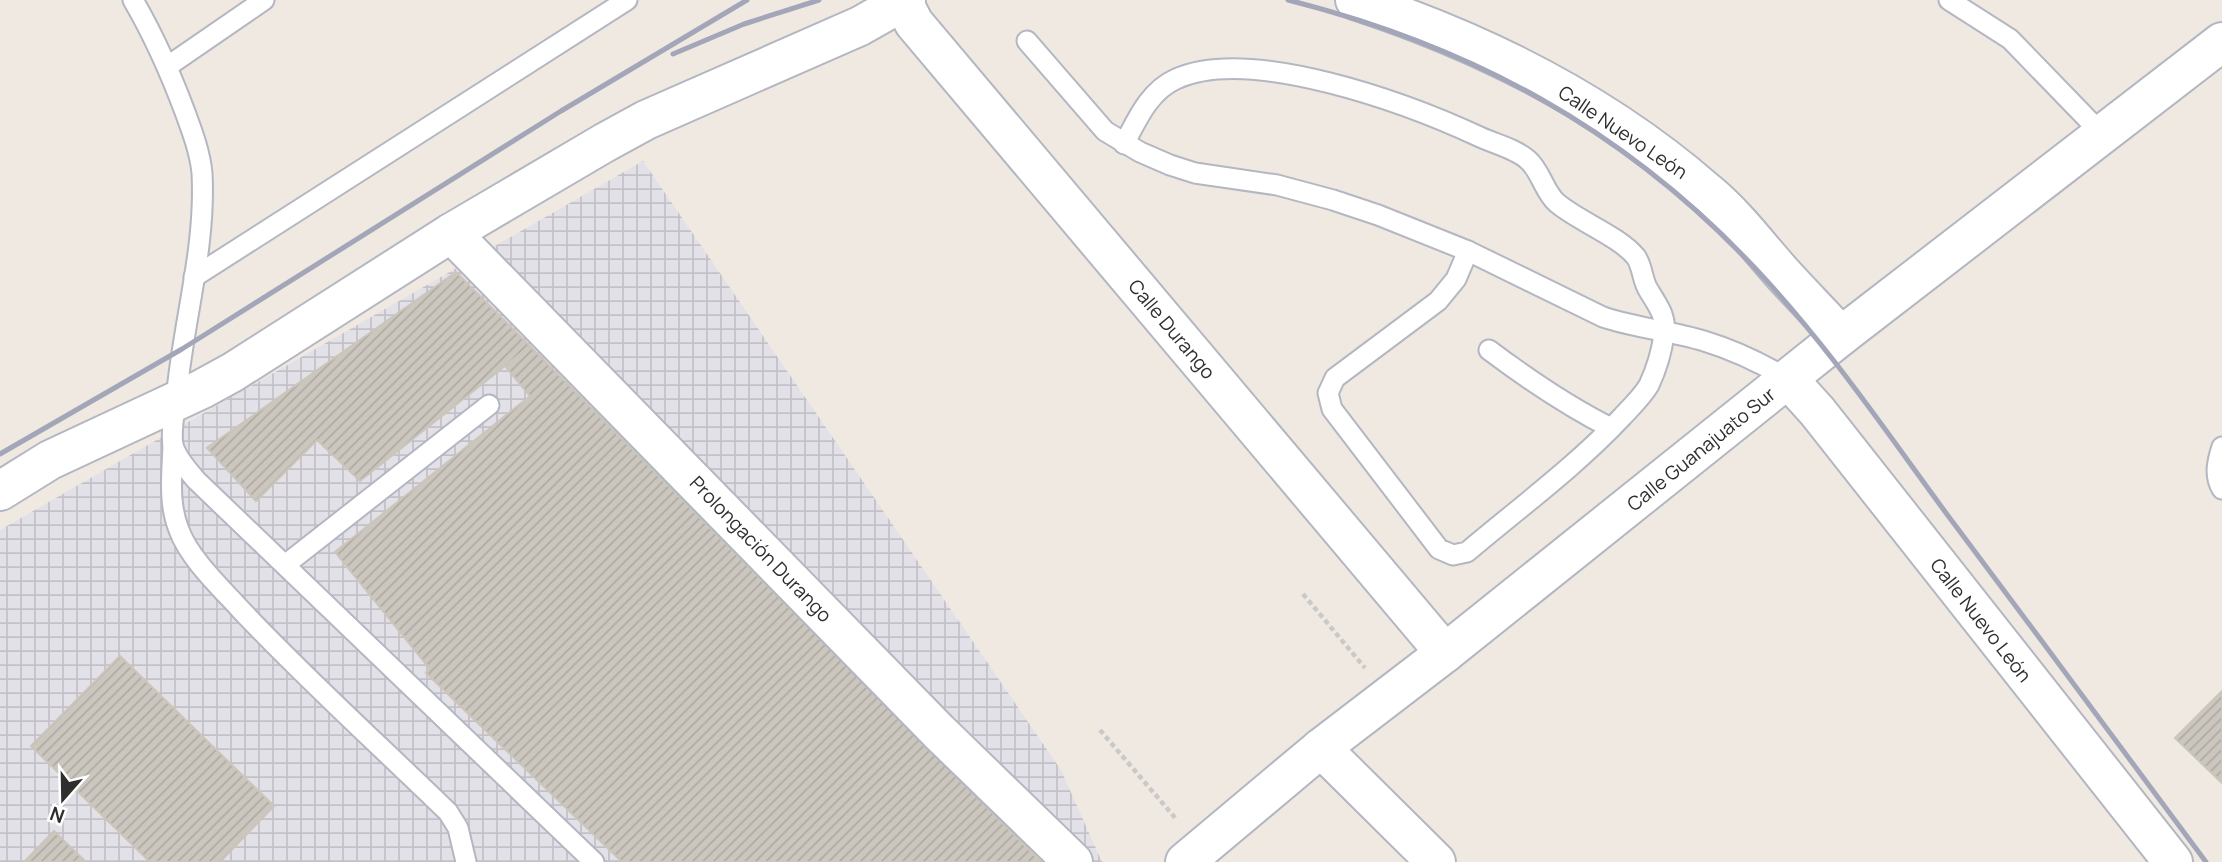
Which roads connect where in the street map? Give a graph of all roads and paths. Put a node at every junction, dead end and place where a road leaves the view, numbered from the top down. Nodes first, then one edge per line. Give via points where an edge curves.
1 (133, 0) edge
2 (264, 0) edge
3 (627, 0) edge
4 (1355, 0) edge
5 (1949, 0) edge
6 (904, 1) edge
7 (1027, 41) dead end
8 (2222, 42) edge
9 (168, 66) junction
10 (2103, 135) junction
11 (1124, 144) junction
12 (452, 233) junction
13 (1468, 251) junction
14 (194, 277) junction
15 (1665, 333) junction
16 (1841, 335) junction
17 (1489, 350) dead end
18 (1788, 379) junction
19 (176, 400) junction
20 (489, 405) dead end
21 (1611, 428) junction
22 (173, 444) junction
23 (2222, 447) edge
24 (2222, 489) edge
25 (0, 491) edge
26 (285, 565) junction
27 (1303, 594) dead end
28 (1445, 653) junction
29 (1389, 695) junction
30 (1100, 730) dead end
31 (1321, 748) junction
32 (1193, 855) edge
33 (466, 862) edge
34 (594, 862) edge
35 (1073, 862) edge
36 (1436, 862) edge
37 (2173, 862) edge

1 - 9 lane
2 - 9 lane
3 - 14 lane
4 - 16 street, Calle Nuevo León via 1509,61 1653,149 1709,193
5 - 10 lane via 2010,39
6 - 12 street via 860,26 646,120
6 - 28 street, Calle Durango via 914,23
7 - 11 lane via 1105,131
8 - 10 street, Calle Guanajuato Sur
9 - 14 lane via 195,138 201,170 203,203
10 - 16 street, Calle Guanajuato Sur
11 - 13 lane via 1195,173 1277,185 1333,200
11 - 15 lane via 1158,90 1176,79 1209,70 1272,72 1345,85 1388,100 1528,160 1555,202 1635,256 1644,283 1663,313
12 - 19 street via 233,372
12 - 35 street, Prolongación Durango via 939,732
13 - 15 lane via 1603,317
13 - 21 lane via 1456,279 1438,301 1335,378 1328,393 1332,410 1439,549 1453,555 1467,552
14 - 19 lane
15 - 18 lane via 1739,353
15 - 21 lane via 1649,384
16 - 18 street, Calle Guanajuato Sur
17 - 21 lane via 1574,410
18 - 28 street, Calle Guanajuato Sur
18 - 37 street, Calle Nuevo León
19 - 22 lane
19 - 25 street via 50,460
20 - 26 lane
22 - 26 lane via 196,480
22 - 33 lane via 172,510 192,553 265,635 448,812 458,828
23 - 24 lane via 2217,474
26 - 34 lane
27 - 29 path
28 - 29 street, Calle Guanajuato Sur
29 - 31 street, Calle Guanajuato Sur
30 - 32 path
31 - 32 street, Calle Guanajuato Sur
31 - 36 street

